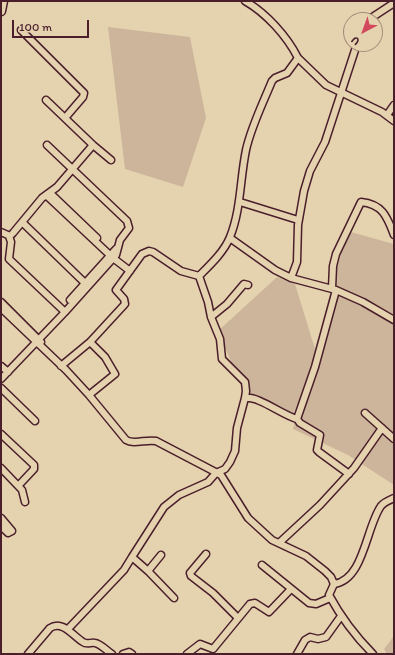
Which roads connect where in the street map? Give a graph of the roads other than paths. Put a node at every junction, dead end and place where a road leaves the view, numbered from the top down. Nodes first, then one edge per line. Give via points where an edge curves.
1 (3, 1) edge
2 (245, 1) edge
3 (394, 3) edge
4 (1, 11) edge
5 (380, 12) edge
6 (21, 30) dead end
7 (354, 52) edge
8 (298, 58) junction
9 (340, 92) junction
10 (46, 100) dead end
11 (394, 105) edge
12 (387, 115) junction
13 (65, 118) junction
14 (394, 121) edge
15 (47, 145) dead end
16 (93, 145) junction
17 (111, 160) dead end
18 (73, 170) junction
19 (48, 194) junction
20 (240, 202) junction
21 (298, 220) junction
22 (23, 223) junction
23 (1, 232) edge
24 (394, 235) edge
25 (9, 236) junction
26 (230, 238) junction
27 (113, 254) junction
28 (130, 271) junction
29 (200, 276) junction
30 (291, 278) junction
31 (87, 284) junction
32 (248, 285) dead end
33 (334, 289) junction
34 (1, 302) edge
35 (1, 308) edge
36 (63, 311) junction
37 (211, 317) junction
38 (394, 320) edge
39 (36, 340) junction
40 (90, 342) junction
41 (59, 363) junction
42 (4, 370) edge
43 (1, 379) edge
44 (1, 388) edge
45 (88, 394) junction
46 (245, 398) junction
47 (364, 413) dead end
48 (297, 419) junction
49 (35, 422) dead end
50 (1, 428) edge
51 (382, 428) junction
52 (1, 434) edge
53 (394, 439) edge
54 (1, 468) edge
55 (216, 473) junction
56 (349, 474) junction
57 (19, 485) junction
58 (394, 498) edge
59 (25, 502) dead end
60 (1, 518) edge
61 (1, 526) edge
62 (279, 543) junction
63 (206, 554) dead end
64 (161, 555) dead end
65 (132, 557) junction
66 (262, 565) dead end
67 (148, 571) junction
68 (334, 584) junction
69 (291, 589) junction
70 (329, 595) junction
71 (174, 598) dead end
72 (341, 616) junction
73 (238, 618) junction
74 (68, 629) junction
75 (213, 649) junction
76 (28, 654) edge
77 (112, 654) edge
78 (123, 654) edge
79 (132, 654) edge
80 (187, 654) edge
81 (218, 654) edge
82 (297, 654) edge
83 (373, 654) edge

1 - 4 main road
2 - 8 street via 272,23
3 - 5 street
6 - 13 street via 84,93
7 - 9 street
8 - 9 street via 326,85
8 - 20 street via 288,73 273,79 251,131 242,172
9 - 12 street
9 - 21 street via 325,142 308,178
10 - 13 street
11 - 12 street
12 - 14 street
13 - 16 street
15 - 18 street
16 - 17 street
16 - 18 street
18 - 19 street
18 - 27 street via 130,225
19 - 22 street
19 - 27 street
20 - 21 street
20 - 26 street
21 - 30 street via 297,262
22 - 25 street
22 - 31 street
23 - 25 street
24 - 33 street via 380,208 361,202 336,254 333,266
25 - 36 street via 12,242 9,259
26 - 29 street via 216,259
26 - 30 street via 275,270
27 - 28 street
27 - 31 street
28 - 29 street via 142,254 149,251 181,271
28 - 40 street via 116,290 125,304
29 - 37 street
30 - 33 street
31 - 36 street
32 - 37 street via 244,284 227,304
33 - 38 street
33 - 48 street via 315,367
34 - 39 street
35 - 39 street
36 - 39 street
37 - 46 street via 220,339 222,360 245,382
39 - 41 street
39 - 42 street
40 - 41 street
40 - 45 street via 105,357 115,374
41 - 45 street
42 - 43 street
44 - 49 street
45 - 55 street via 129,442 156,441
46 - 48 street via 259,401
46 - 55 street via 232,457 225,469
47 - 51 street
48 - 56 street via 320,435 317,450
50 - 52 street
51 - 53 street
51 - 56 street
52 - 57 street via 34,464 34,469
54 - 57 street
55 - 62 street via 222,476 248,518 272,540
55 - 65 street via 208,482 179,495 164,507
56 - 62 street
57 - 59 street
58 - 68 street via 380,507 365,547 350,574 342,583
60 - 61 street via 12,531 8,533
62 - 68 street via 306,556 331,577
63 - 73 street via 190,573 191,576
64 - 67 street
65 - 67 street
65 - 74 street via 124,570
66 - 69 street
67 - 71 street
68 - 70 street
69 - 70 street via 312,604 330,598
69 - 73 street via 269,612 253,603
70 - 72 street
72 - 82 street via 326,637 318,639 310,636
72 - 83 street via 355,637
73 - 75 street
74 - 76 street via 54,626
74 - 77 street via 84,643 99,644
75 - 80 street via 200,644
75 - 81 street
78 - 79 street

